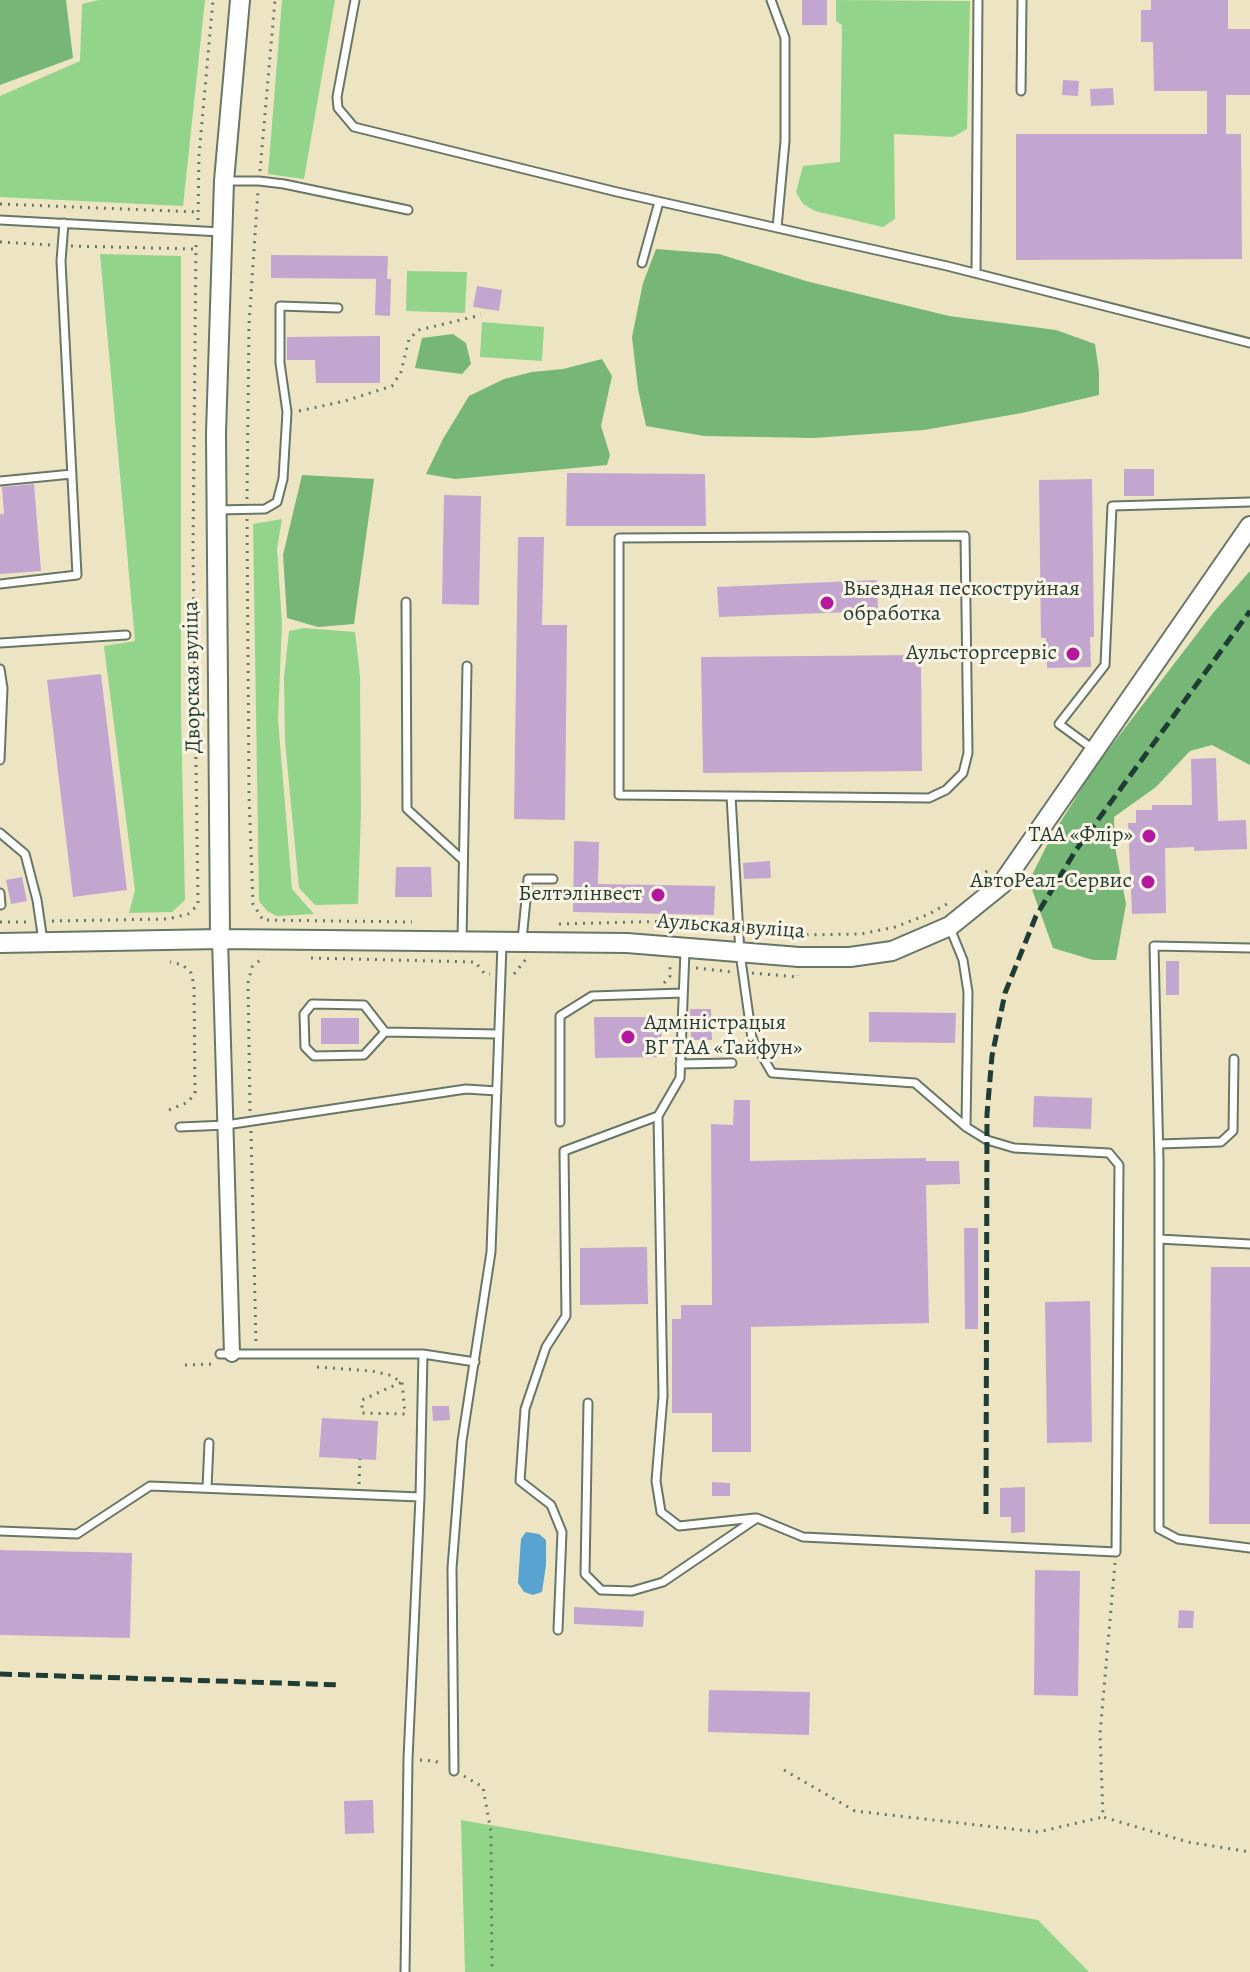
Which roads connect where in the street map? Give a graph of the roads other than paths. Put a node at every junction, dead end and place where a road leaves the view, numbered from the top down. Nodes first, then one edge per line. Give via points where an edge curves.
1 (240, 0) edge
2 (355, 0) edge
3 (771, 0) edge
4 (978, 0) edge
5 (1022, 0) edge
6 (1021, 91) dead end
7 (224, 181) junction
8 (659, 202) junction
9 (408, 210) dead end
10 (0, 220) edge
11 (64, 223) junction
12 (777, 228) junction
13 (221, 232) junction
14 (642, 263) dead end
15 (976, 273) junction
16 (338, 308) dead end
17 (1250, 343) edge
18 (72, 474) junction
19 (0, 481) edge
20 (1250, 502) edge
21 (215, 510) junction
22 (1250, 526) edge
23 (0, 584) edge
24 (406, 602) dead end
25 (126, 635) dead end
26 (0, 643) edge
27 (467, 666) dead end
28 (0, 669) edge
29 (1095, 750) junction
30 (0, 760) edge
31 (731, 796) junction
32 (0, 833) edge
33 (463, 860) junction
34 (553, 879) dead end
35 (0, 893) edge
36 (1, 905) edge
37 (950, 926) junction
38 (220, 939) junction
39 (43, 941) junction
40 (462, 942) junction
41 (512, 942) junction
42 (0, 943) edge
43 (1250, 948) edge
44 (678, 952) junction
45 (740, 953) junction
46 (683, 993) junction
47 (385, 1032) junction
48 (498, 1034) junction
49 (1234, 1059) dead end
50 (732, 1063) dead end
51 (680, 1064) junction
52 (497, 1091) junction
53 (658, 1116) junction
54 (560, 1122) dead end
55 (226, 1125) junction
56 (180, 1127) dead end
57 (966, 1127) junction
58 (1159, 1144) junction
59 (1159, 1239) junction
60 (1250, 1244) edge
61 (226, 1354) joint
62 (423, 1354) junction
63 (475, 1362) junction
64 (588, 1403) dead end
65 (209, 1443) dead end
66 (207, 1488) junction
67 (420, 1497) junction
68 (757, 1518) junction
69 (0, 1531) edge
70 (1250, 1548) edge
71 (558, 1630) dead end
72 (454, 1771) road end
73 (405, 1972) edge

1 - 7 street, Дворская вуліца
2 - 8 lane via 337,97 338,108 354,127
3 - 12 lane via 785,38 785,141
4 - 15 lane
5 - 6 lane
7 - 9 lane via 259,181
7 - 13 street, Дворская вуліца
8 - 12 lane
8 - 14 lane
10 - 11 lane
11 - 13 lane
11 - 18 lane
12 - 15 lane
13 - 21 street, Дворская вуліца
15 - 17 lane
16 - 21 lane via 280,306 287,412 277,502 265,509
18 - 19 lane
18 - 23 lane via 77,575
20 - 29 lane via 1112,506 1105,665 1059,724
21 - 38 street, Дворская вуліца
22 - 29 street, Аульская вуліца
24 - 33 lane via 407,809
25 - 26 lane
27 - 33 lane
28 - 30 lane
29 - 37 street, Аульская вуліца via 1002,884
31 - 31 lane via 929,798 963,773 968,753 965,536 619,538 619,795
31 - 45 lane
32 - 39 lane via 25,854
33 - 40 lane
34 - 41 lane via 528,879
35 - 36 lane
37 - 45 street, Аульская вуліца via 892,951 850,957
37 - 57 lane via 968,992
38 - 39 street, Аульская вуліца
38 - 40 street, Аульская вуліца
38 - 55 street, Дворская вуліца
39 - 42 street, Аульская вуліца
40 - 41 street, Аульская вуліца
41 - 44 street, Аульская вуліца
41 - 48 lane via 501,974
43 - 58 lane via 1154,946
44 - 45 street, Аульская вуліца
44 - 46 lane
45 - 57 lane via 752,1038 772,1073 915,1083
46 - 51 lane
46 - 54 lane via 592,996 560,1016
47 - 47 lane via 364,1055 314,1056 305,1047 304,1014 312,1004 364,1005
47 - 48 lane
48 - 52 lane
49 - 58 lane via 1233,1131 1221,1142
50 - 51 lane
51 - 53 lane via 680,1078
52 - 55 lane via 466,1089
52 - 63 lane via 491,1252
53 - 68 lane via 663,1396 656,1481 661,1512 679,1526
53 - 71 lane via 564,1151 566,1316 546,1347 525,1409 520,1481 551,1505 562,1532
55 - 56 lane
55 - 61 street, Дворская вуліца
57 - 68 lane via 1014,1148 1109,1153 1119,1165 1116,1552 803,1537
58 - 59 lane
59 - 60 lane
59 - 70 lane via 1159,1529 1178,1539
61 - 62 lane
62 - 63 lane
62 - 67 lane
63 - 72 lane via 462,1441 452,1568
64 - 68 lane via 585,1574 601,1590 632,1591 663,1582
65 - 66 lane
66 - 67 lane
66 - 69 lane via 150,1486 77,1534
67 - 73 lane

